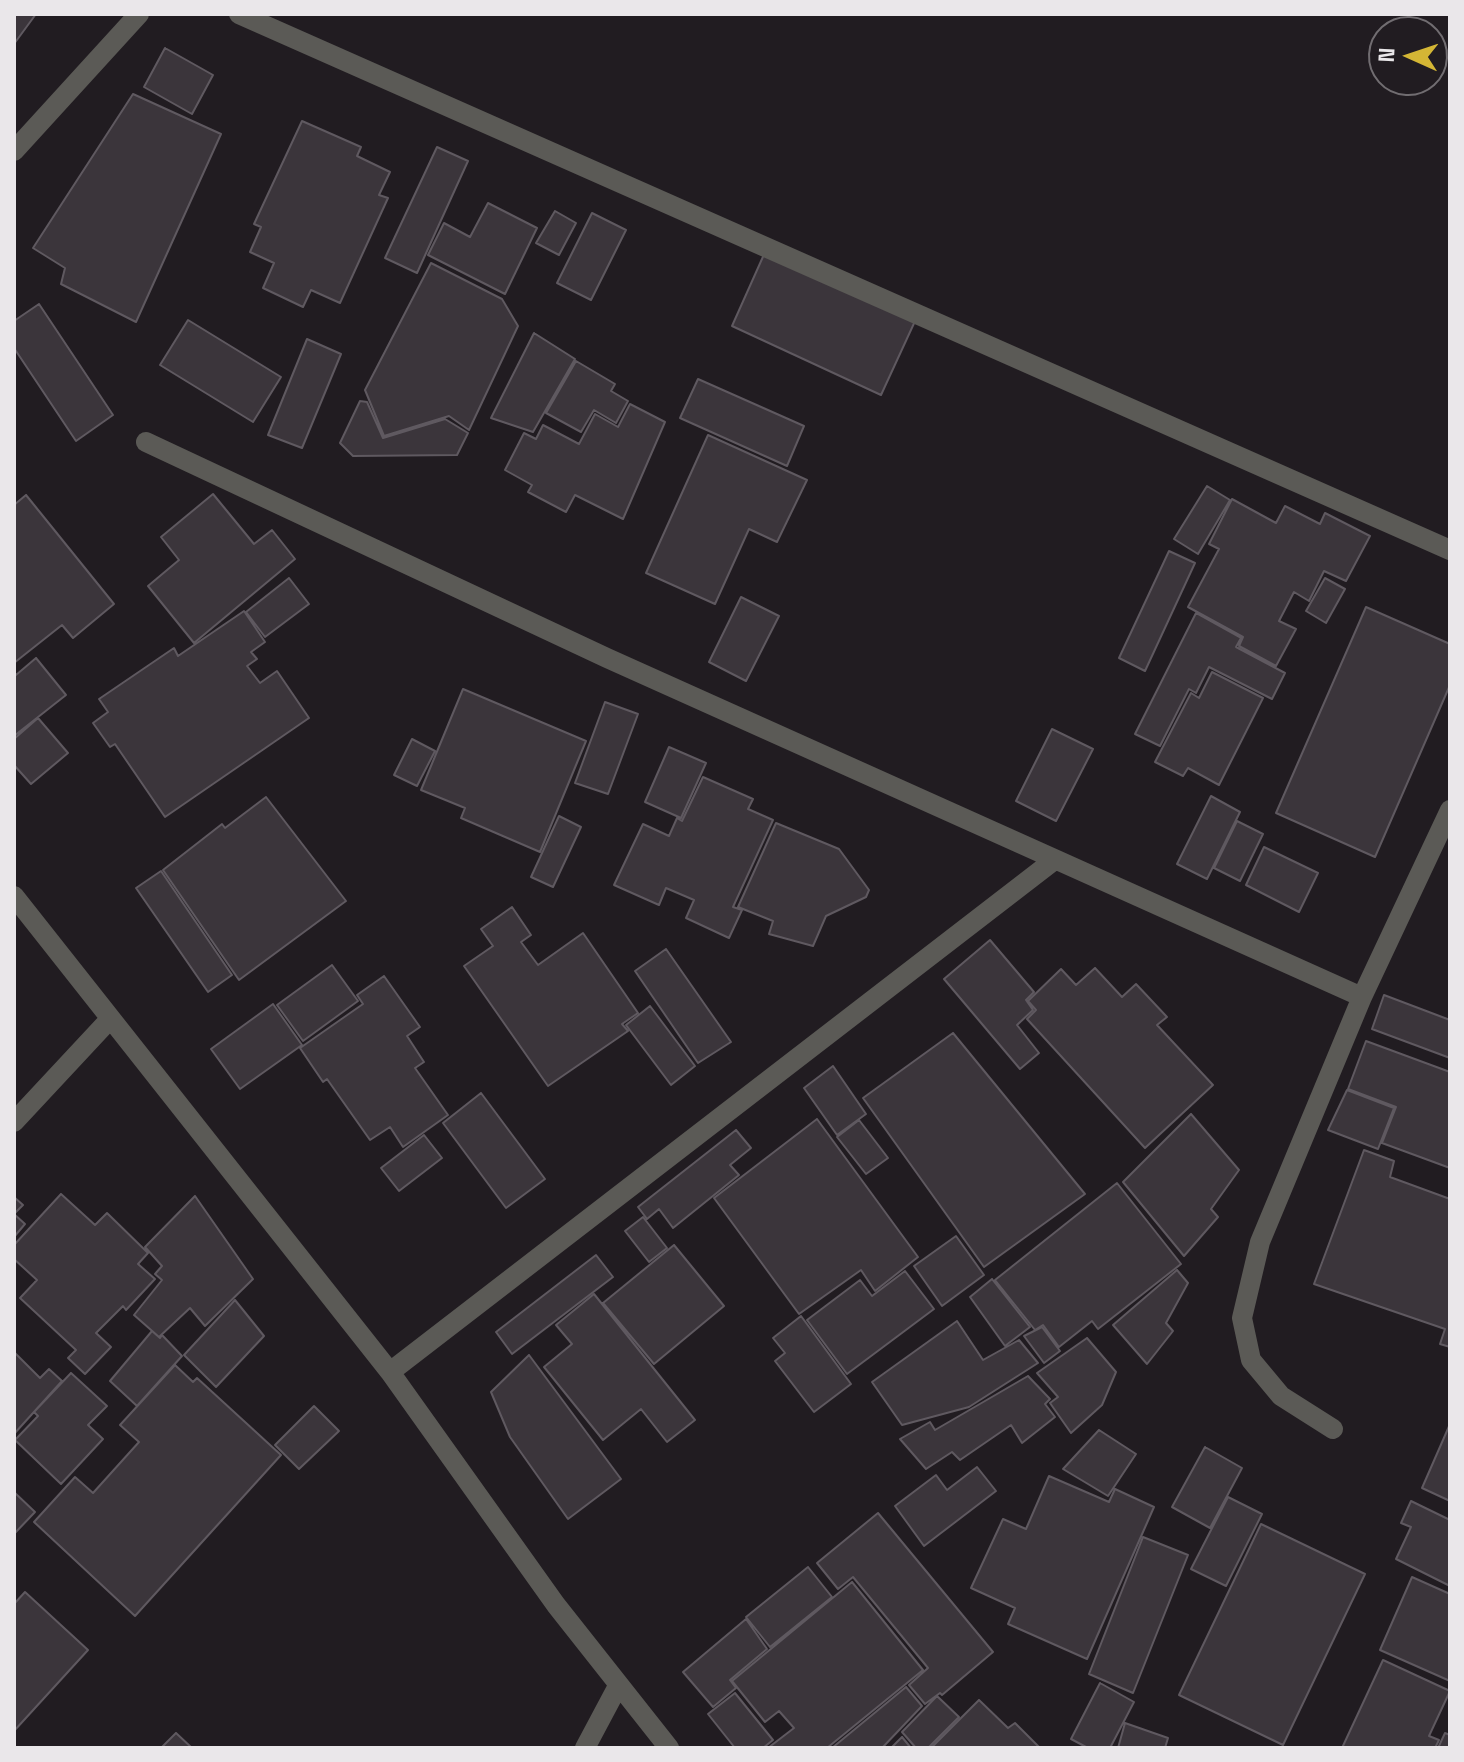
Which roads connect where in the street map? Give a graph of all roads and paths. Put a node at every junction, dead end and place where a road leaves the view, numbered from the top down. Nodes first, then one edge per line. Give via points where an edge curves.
1 (139, 14) edge
2 (239, 14) edge
3 (14, 151) edge
4 (146, 442) dead end
5 (1450, 550) edge
6 (1450, 810) edge
7 (1053, 861) junction
8 (14, 896) edge
9 (1362, 997) junction
10 (110, 1019) junction
11 (14, 1122) edge
12 (390, 1372) junction
13 (1333, 1429) dead end
14 (618, 1686) junction
15 (585, 1748) edge
16 (669, 1748) edge

1 - 3 street
2 - 5 street
4 - 7 street
6 - 9 street
7 - 9 street
7 - 12 street
8 - 10 street
9 - 13 street via 1260,1242 1242,1318 1251,1360 1281,1396
10 - 11 street
10 - 12 street
12 - 14 street
14 - 15 street
14 - 16 street

